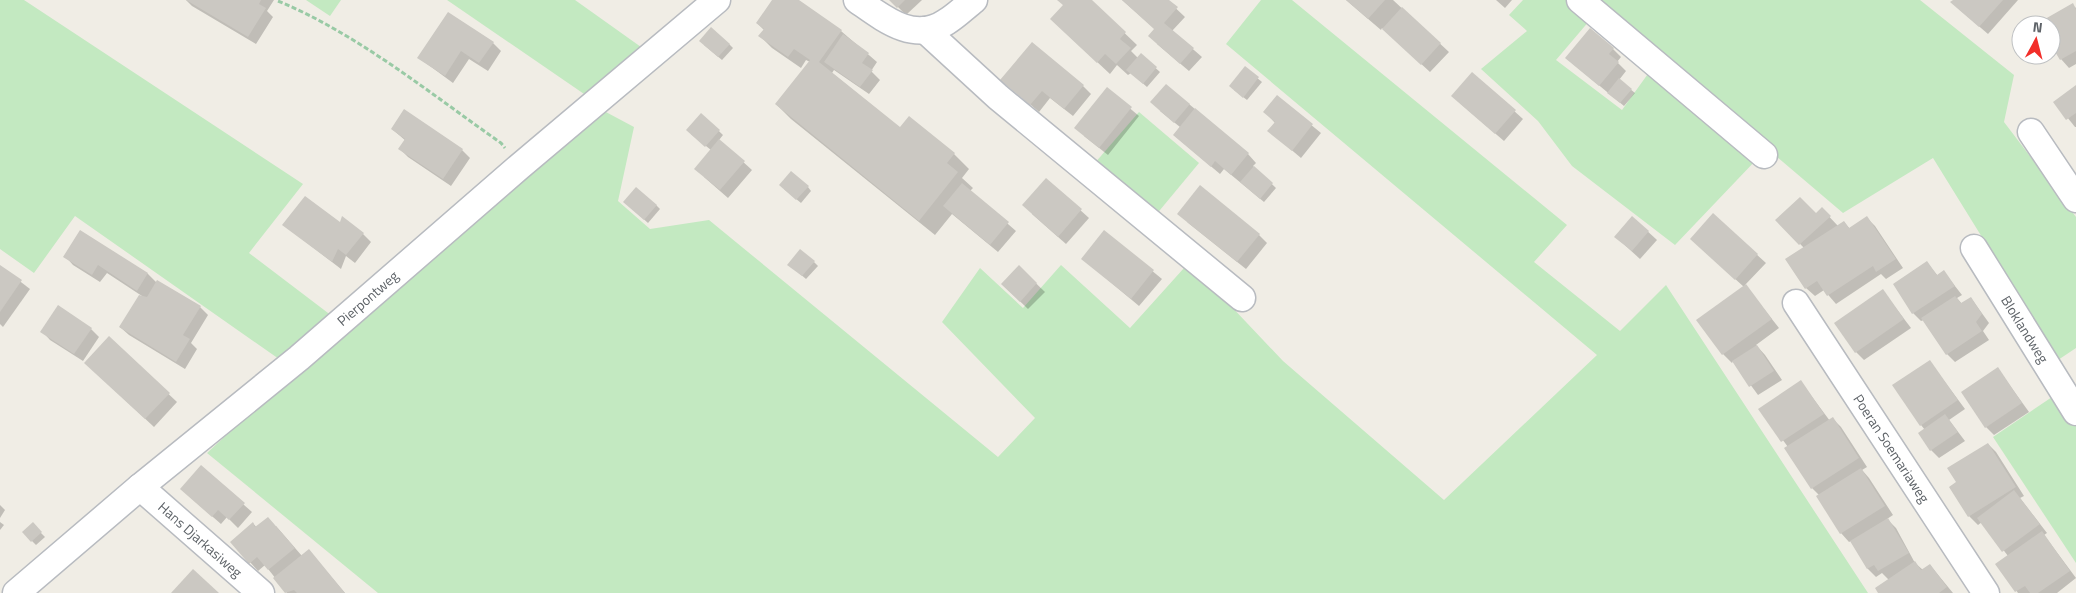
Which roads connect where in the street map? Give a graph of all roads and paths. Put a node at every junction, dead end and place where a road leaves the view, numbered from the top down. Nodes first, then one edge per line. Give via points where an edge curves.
1 (717, 0) edge
2 (857, 0) edge
3 (974, 0) edge
4 (1580, 0) edge
5 (278, 1) edge
6 (925, 30) junction
7 (2031, 132) dead end
8 (1764, 155) dead end
9 (519, 167) junction
10 (2076, 199) edge
11 (1974, 248) dead end
12 (1242, 298) dead end
13 (1796, 303) dead end
14 (2076, 412) edge
15 (140, 487) junction
16 (16, 593) edge
17 (261, 593) edge
18 (1986, 593) edge

1 - 9 street, Pierpontweg
2 - 6 street via 886,21 908,30
3 - 6 street via 945,24
4 - 8 street
5 - 9 path via 323,22 374,55 501,143
6 - 12 street via 998,97
7 - 10 street
9 - 15 street, Pierpontweg via 299,358
11 - 14 street, Bloklandweg
13 - 18 street, Poeran Soemariaweg
15 - 16 street, Pierpontweg
15 - 17 street, Hans Djarkasiweg

